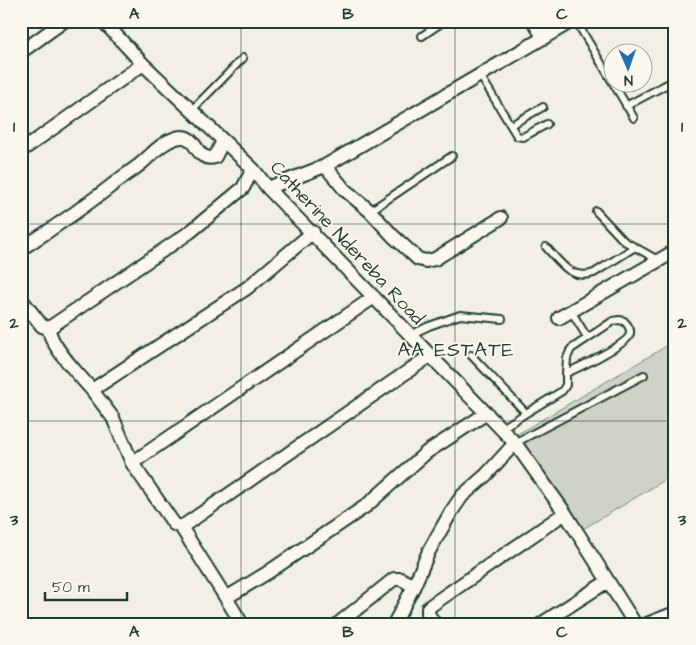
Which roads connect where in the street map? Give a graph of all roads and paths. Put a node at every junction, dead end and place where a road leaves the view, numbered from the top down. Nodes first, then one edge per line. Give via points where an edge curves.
1 (64, 21) edge
2 (103, 21) edge
3 (444, 21) edge
4 (533, 21) edge
5 (572, 21) edge
6 (576, 21) edge
7 (422, 36) dead end
8 (544, 38) junction
9 (21, 52) edge
10 (242, 58) dead end
11 (143, 64) junction
12 (480, 75) junction
13 (675, 80) edge
14 (626, 106) junction
15 (544, 108) dead end
16 (192, 110) junction
17 (634, 118) dead end
18 (547, 124) dead end
19 (511, 125) junction
20 (223, 141) junction
21 (21, 151) edge
22 (452, 156) dead end
23 (325, 166) junction
24 (253, 169) junction
25 (268, 188) junction
26 (370, 211) junction
27 (596, 211) dead end
28 (501, 218) dead end
29 (313, 232) junction
30 (546, 247) dead end
31 (635, 247) junction
32 (21, 249) edge
33 (675, 251) edge
34 (658, 260) junction
35 (374, 297) junction
36 (21, 299) edge
37 (571, 311) junction
38 (559, 318) dead end
39 (502, 319) dead end
40 (49, 328) junction
41 (410, 335) junction
42 (587, 338) junction
43 (471, 355) dead end
44 (430, 356) junction
45 (566, 374) junction
46 (644, 375) dead end
47 (92, 390) junction
48 (487, 413) junction
49 (526, 413) junction
50 (502, 428) junction
51 (516, 443) junction
52 (132, 463) junction
53 (565, 512) junction
54 (181, 527) junction
55 (608, 581) junction
56 (414, 586) junction
57 (226, 598) junction
58 (675, 613) edge
59 (242, 624) edge
60 (338, 624) edge
61 (394, 624) edge
62 (435, 624) edge
63 (541, 624) edge
64 (635, 624) edge
65 (647, 624) edge

1 - 9 street
2 - 11 street, Catherine Ndereba Road
3 - 7 lane
4 - 8 street
5 - 8 street
6 - 14 lane
8 - 12 street
10 - 16 lane
11 - 16 street, Catherine Ndereba Road
11 - 21 street
12 - 19 lane
12 - 23 street
13 - 14 lane
14 - 17 lane
15 - 19 lane
16 - 20 street, Catherine Ndereba Road
18 - 19 lane via 522,137
20 - 24 street, Catherine Ndereba Road
20 - 32 street via 216,157 212,158 200,153 186,136 156,148 89,203
22 - 26 lane
23 - 25 street
23 - 26 street
24 - 25 street, Catherine Ndereba Road
24 - 40 street via 243,188 190,232
25 - 29 street, Catherine Ndereba Road
26 - 28 street via 418,259 426,261 435,259
27 - 31 lane via 618,235
29 - 35 street, Catherine Ndereba Road
29 - 47 street via 247,288
30 - 31 lane via 568,270 587,276
31 - 34 lane
33 - 34 street
34 - 37 street
35 - 41 street, Catherine Ndereba Road
35 - 52 street
36 - 40 street via 42,326
37 - 38 street
37 - 42 lane
39 - 41 lane via 460,316
40 - 47 street via 54,342
41 - 44 street, Catherine Ndereba Road
42 - 45 lane via 571,348
42 - 45 lane via 613,321 624,322 630,330 626,339
43 - 49 lane
44 - 48 street, Catherine Ndereba Road
44 - 54 street
45 - 49 lane via 566,385 562,390
46 - 51 lane
47 - 52 street via 113,418
48 - 50 street, Catherine Ndereba Road
48 - 57 street via 427,452 366,506
49 - 50 lane
50 - 51 street, Catherine Ndereba Road
51 - 53 street, Catherine Ndereba Road
51 - 56 street via 456,504 429,551
52 - 54 street via 168,517
53 - 55 street, Catherine Ndereba Road
53 - 62 street via 428,608
54 - 57 street
55 - 63 street
55 - 64 street, Catherine Ndereba Road
56 - 60 street via 401,578 394,579
56 - 61 street
57 - 59 street
58 - 65 street

